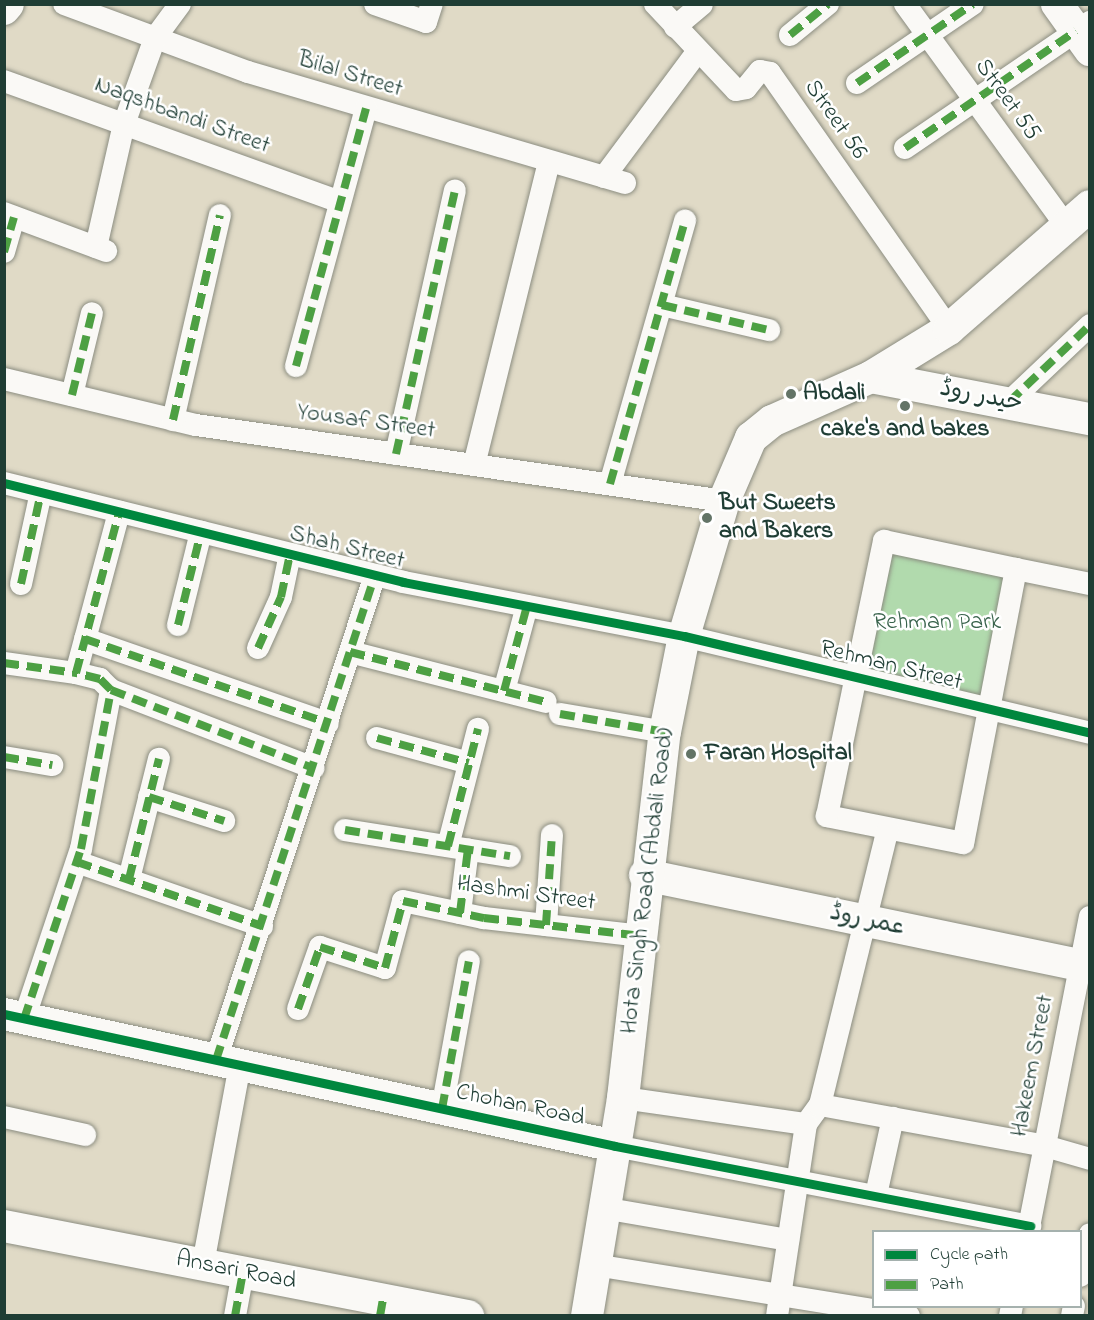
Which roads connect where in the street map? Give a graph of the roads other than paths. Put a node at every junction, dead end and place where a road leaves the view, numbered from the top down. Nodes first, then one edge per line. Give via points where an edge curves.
1 (8, 4) edge
2 (64, 4) edge
3 (180, 4) edge
4 (375, 4) edge
5 (432, 4) edge
6 (655, 4) edge
7 (702, 4) edge
8 (828, 4) edge
9 (905, 4) edge
10 (974, 4) edge
11 (1057, 4) edge
12 (4, 9) edge
13 (675, 27) junction
14 (1085, 34) edge
15 (790, 35) dead end
16 (927, 35) junction
17 (155, 38) junction
18 (698, 51) junction
19 (4, 81) edge
20 (856, 83) dead end
21 (975, 100) junction
22 (366, 108) junction
23 (124, 124) junction
24 (905, 148) dead end
25 (549, 162) junction
26 (455, 191) dead end
27 (340, 202) junction
28 (1089, 206) edge
29 (9, 215) edge
30 (220, 215) dead end
31 (685, 220) dead end
32 (1066, 226) junction
33 (4, 252) edge
34 (662, 305) junction
35 (92, 313) dead end
36 (1088, 328) edge
37 (949, 329) junction
38 (769, 330) dead end
39 (296, 366) dead end
40 (871, 377) junction
41 (4, 379) edge
42 (72, 395) junction
43 (1009, 402) junction
44 (1089, 419) edge
45 (173, 420) junction
46 (396, 454) junction
47 (474, 465) junction
48 (4, 483) edge
49 (610, 484) junction
50 (41, 492) junction
51 (724, 501) junction
52 (119, 512) junction
53 (201, 532) junction
54 (290, 554) junction
55 (1016, 569) junction
56 (375, 575) junction
57 (21, 584) dead end
58 (1089, 584) edge
59 (527, 606) junction
60 (178, 625) dead end
61 (684, 636) junction
62 (85, 639) junction
63 (258, 648) dead end
64 (350, 652) junction
65 (4, 663) edge
66 (76, 673) junction
67 (855, 678) junction
68 (111, 690) junction
69 (504, 691) junction
70 (991, 710) junction
71 (328, 723) junction
72 (478, 729) dead end
73 (665, 732) junction
74 (1089, 733) edge
75 (377, 738) dead end
76 (4, 758) edge
77 (159, 759) dead end
78 (469, 763) junction
79 (52, 765) dead end
80 (313, 768) junction
81 (149, 797) junction
82 (224, 820) dead end
83 (888, 829) junction
84 (345, 830) dead end
85 (552, 836) dead end
86 (458, 848) junction
87 (510, 856) dead end
88 (77, 862) junction
89 (645, 875) junction
90 (129, 879) junction
91 (460, 913) junction
92 (1089, 917) edge
93 (866, 921) junction
94 (546, 925) junction
95 (262, 926) junction
96 (642, 936) junction
97 (469, 961) dead end
98 (1085, 966) edge
99 (298, 1009) dead end
100 (14, 1017) edge
101 (228, 1062) junction
102 (623, 1098) junction
103 (820, 1105) junction
104 (442, 1109) junction
105 (4, 1117) edge
106 (892, 1118) junction
107 (806, 1124) junction
108 (85, 1135) dead end
109 (615, 1146) junction
110 (1046, 1146) junction
111 (1089, 1160) edge
112 (798, 1181) junction
113 (876, 1195) junction
114 (603, 1208) junction
115 (4, 1226) edge
116 (1029, 1228) edge
117 (1089, 1234) edge
118 (788, 1240) junction
119 (203, 1264) junction
120 (595, 1265) junction
121 (1083, 1267) edge
122 (243, 1272) junction
123 (778, 1305) edge
124 (382, 1307) edge
125 (235, 1316) edge
126 (468, 1316) edge
127 (587, 1316) edge
128 (909, 1316) edge

1 - 12 main road
2 - 17 street, Bilal Street
3 - 17 street
4 - 5 street via 426,22
6 - 13 street, Street 56
7 - 13 street
8 - 15 street
9 - 16 street, Street 55
10 - 16 street
11 - 14 main road
13 - 18 street, Street 56
14 - 21 street
16 - 20 street
16 - 21 street, Street 55
17 - 22 street, Bilal Street
17 - 23 street
18 - 25 street, Bilal Street via 615,180
18 - 37 street, Street 56 via 736,90 746,88 760,71 770,73
19 - 23 street, Naqshbandi Street
21 - 24 street
21 - 32 street, Street 55
22 - 25 street, Bilal Street
22 - 27 street
23 - 27 street, Naqshbandi Street
23 - 29 street via 101,249
25 - 47 street
26 - 46 street
27 - 39 street
28 - 32 main road, Hota Singh Road (Abdali Road)
29 - 33 street
30 - 45 street
31 - 34 street
32 - 37 main road, Hota Singh Road (Abdali Road)
34 - 38 street
34 - 49 street
35 - 42 street
36 - 43 street
37 - 40 main road, Hota Singh Road (Abdali Road)
40 - 43 main road, حیدر روڈ
40 - 51 main road, Hota Singh Road (Abdali Road) via 772,422 752,438
41 - 42 street, Yousaf Street
42 - 45 street, Yousaf Street
43 - 44 main road, حیدر روڈ
45 - 46 street, Yousaf Street
46 - 47 street, Yousaf Street
47 - 49 street, Yousaf Street
48 - 50 street, Shah Street
49 - 51 street, Yousaf Street
50 - 52 street, Shah Street
50 - 57 street
51 - 61 main road, Hota Singh Road (Abdali Road)
52 - 53 street, Shah Street
52 - 62 street
53 - 54 street, Shah Street
53 - 60 street
54 - 56 street, Shah Street
54 - 63 street via 281,597
55 - 58 street
55 - 67 street via 884,541
55 - 70 street
56 - 59 street, Shah Street
56 - 64 street
59 - 61 street, Shah Street
59 - 69 street
61 - 67 street, Rehman Street
61 - 73 main road, Hota Singh Road (Abdali Road)
62 - 66 street
62 - 71 street
64 - 69 street
64 - 71 street
65 - 66 street
66 - 68 street via 99,679
67 - 70 street, Rehman Street
67 - 83 street via 827,816
68 - 80 street
68 - 88 street
69 - 73 street via 553,708
70 - 74 street, Rehman Street
70 - 83 street via 963,843
71 - 80 street
72 - 78 street
73 - 89 main road, Hota Singh Road (Abdali Road)
75 - 78 street
76 - 79 street
77 - 81 street
78 - 86 street
80 - 95 street
81 - 82 street
81 - 90 street
83 - 93 street
84 - 86 street
85 - 94 street
86 - 87 street
86 - 91 street
88 - 90 street
88 - 100 street
89 - 93 main road, عمر روڈ
89 - 96 main road, Hota Singh Road (Abdali Road)
90 - 95 street
91 - 94 street, Hashmi Street
91 - 99 street, Hashmi Street via 403,902 385,968 320,947
92 - 98 street, Hakeem Street
93 - 98 main road, عمر روڈ
93 - 103 street
94 - 96 street, Hashmi Street
95 - 101 street
96 - 102 main road, Hota Singh Road (Abdali Road)
97 - 104 street
98 - 110 street, Hakeem Street
100 - 101 main road, Chohan Road
101 - 104 main road, Chohan Road
101 - 119 street
102 - 107 street
102 - 109 main road, Hota Singh Road (Abdali Road)
103 - 106 street
103 - 107 street
104 - 109 main road, Chohan Road
105 - 108 street
106 - 110 street
106 - 113 street
107 - 112 street
109 - 112 street, Chohan Road
109 - 114 main road, Hota Singh Road (Abdali Road)
110 - 111 street
110 - 116 street, Hakeem Street
112 - 113 street, Chohan Road
112 - 118 street
113 - 116 street, Chohan Road
114 - 118 street
114 - 120 main road, Hota Singh Road (Abdali Road)
115 - 119 main road, Ansari Road
117 - 121 street
118 - 123 street
119 - 122 main road, Ansari Road
120 - 123 street
120 - 127 main road, Hota Singh Road (Abdali Road)
122 - 124 main road, Ansari Road
122 - 125 street
123 - 128 street
124 - 126 main road, Ansari Road

